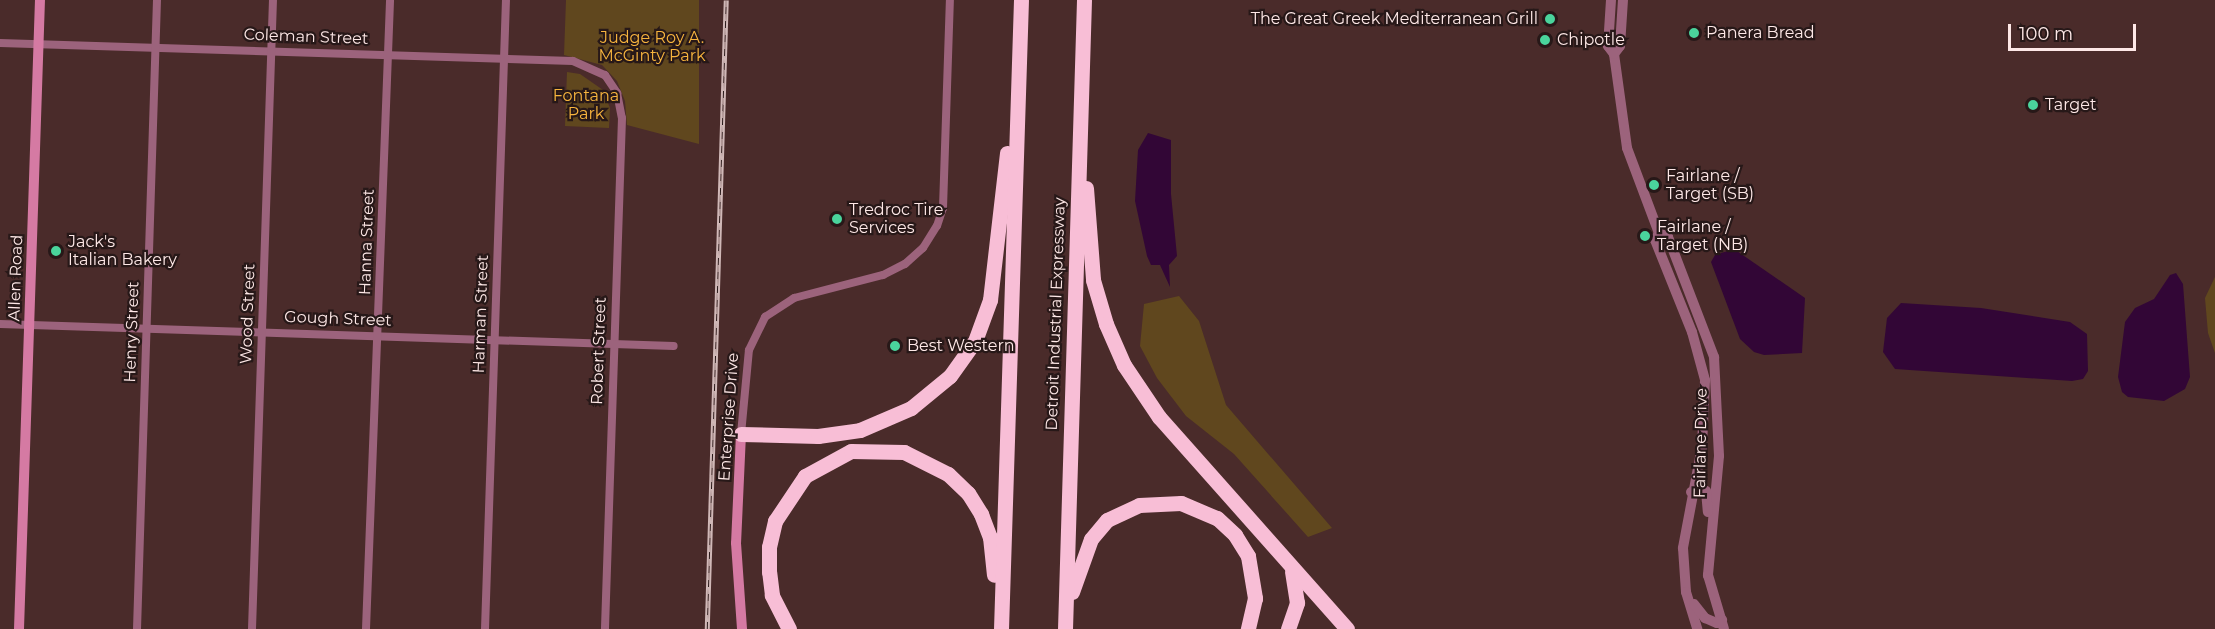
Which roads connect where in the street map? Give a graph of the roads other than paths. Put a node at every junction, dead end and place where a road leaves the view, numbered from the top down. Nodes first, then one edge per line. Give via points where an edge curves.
1 (40, 0) edge
2 (157, 0) edge
3 (273, 0) edge
4 (390, 0) edge
5 (506, 0) edge
6 (950, 0) edge
7 (1021, 0) edge
8 (1084, 0) edge
9 (1611, 0) edge
10 (1623, 0) edge
11 (1020, 34) junction
12 (0, 43) edge
13 (39, 43) junction
14 (156, 46) junction
15 (271, 51) junction
16 (388, 54) junction
17 (1614, 54) junction
18 (504, 58) junction
19 (607, 77) joint
20 (1083, 89) junction
21 (1659, 233) junction
22 (0, 324) edge
23 (30, 325) junction
24 (147, 328) junction
25 (262, 333) junction
26 (379, 336) junction
27 (495, 340) junction
28 (615, 344) junction
29 (674, 346) dead end
30 (741, 434) junction
31 (1691, 492) junction
32 (1683, 548) junction
33 (1708, 553) junction
34 (1290, 565) junction
35 (1067, 599) junction
36 (1723, 624) edge
37 (19, 629) edge
38 (137, 629) edge
39 (252, 629) edge
40 (366, 629) edge
41 (485, 629) edge
42 (605, 629) edge
43 (744, 629) edge
44 (789, 629) edge
45 (1000, 629) edge
46 (1065, 629) edge
47 (1248, 629) edge
48 (1288, 629) edge
49 (1347, 629) edge
50 (1697, 629) edge

1 - 13 main road, Allen Road
2 - 14 street, Henry Street
3 - 15 street, Wood Street
4 - 16 street, Hanna Street
5 - 18 street, Harman Street
6 - 30 street, Enterprise Drive via 943,208 937,226 923,248 905,264 883,275 794,298 765,317 748,350
7 - 11 highway
8 - 20 highway, Detroit Industrial Expressway
9 - 17 street, Fairlane Drive via 1608,46
10 - 17 street, Fairlane Drive via 1620,46
11 - 30 highway via 1011,81 995,278 984,322 963,359 922,401 877,425 818,436
11 - 45 highway
12 - 13 street, Coleman Street
13 - 14 street, Coleman Street
13 - 23 main road, Allen Road
14 - 15 street, Coleman Street
14 - 24 street, Henry Street
15 - 16 street, Coleman Street
15 - 25 street, Wood Street
16 - 18 street, Coleman Street
16 - 26 street, Hanna Street
17 - 21 street, Fairlane Drive via 1627,148
18 - 19 street, Coleman Street via 585,63
18 - 27 street, Harman Street
19 - 28 street, Robert Street via 617,93 622,118
20 - 34 highway via 1089,253 1099,302 1114,345 1159,417
20 - 35 highway, Detroit Industrial Expressway via 1074,254
21 - 31 street, Fairlane Drive via 1655,240 1692,332 1705,380 1702,447
21 - 33 street, Fairlane Drive via 1668,237 1714,357 1719,447
22 - 23 street, Gough Street
23 - 24 street, Gough Street
23 - 37 main road, Allen Road
24 - 25 street, Gough Street
24 - 38 street, Henry Street
25 - 26 street, Gough Street
25 - 39 street, Wood Street
26 - 27 street, Gough Street
26 - 40 street, Hanna Street
27 - 28 street, Gough Street
27 - 41 street, Harman Street
28 - 29 street, Gough Street
28 - 42 street, Robert Street
30 - 43 main road, Enterprise Drive via 736,543
31 - 32 street, Fairlane Drive
31 - 33 street via 1706,491 1709,496 1704,539
32 - 36 street via 1696,609 1705,618
32 - 50 street, Fairlane Drive via 1684,583
33 - 36 street, Fairlane Drive via 1711,592
34 - 48 highway via 1297,590
34 - 49 highway
35 - 46 highway, Detroit Industrial Expressway
35 - 47 highway via 1091,539 1107,520 1148,502 1181,502 1217,518 1235,535 1248,556 1255,592
44 - 45 highway via 771,584 769,547 775,521 805,476 851,451 876,449 928,460 968,493 990,537

